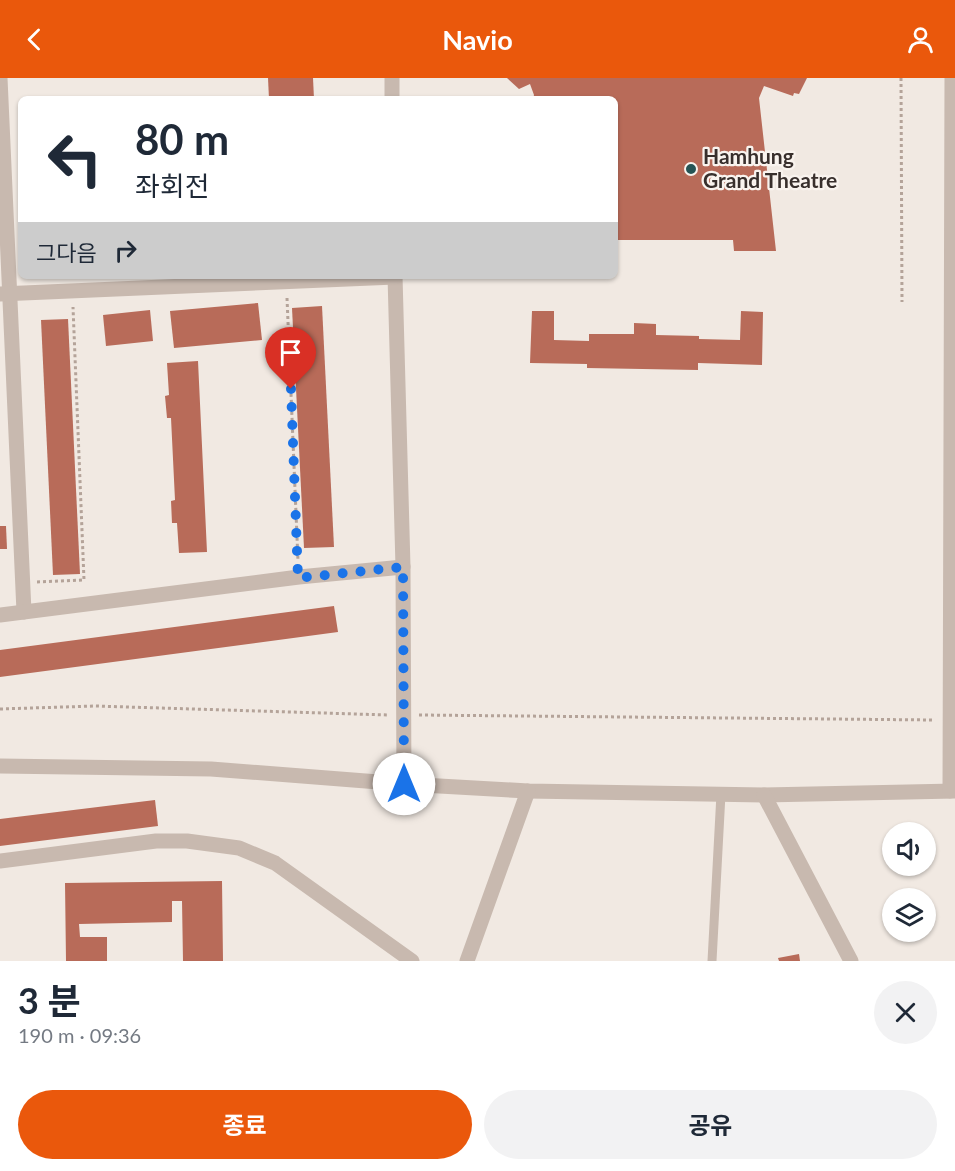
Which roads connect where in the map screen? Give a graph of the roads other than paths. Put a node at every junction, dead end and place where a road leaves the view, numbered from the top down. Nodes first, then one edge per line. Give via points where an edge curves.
1 (0, 78) edge
2 (392, 78) edge
3 (952, 78) edge
4 (392, 96) edge
5 (330, 279) edge
6 (395, 279) edge
7 (5, 293) edge
8 (403, 567) junction
9 (24, 612) junction
10 (0, 615) edge
11 (0, 766) edge
12 (404, 784) junction
13 (528, 791) junction
14 (952, 791) edge
15 (721, 794) junction
16 (764, 795) junction
17 (0, 861) edge
18 (412, 961) edge
19 (467, 961) edge
20 (712, 961) edge
21 (851, 961) edge

1 - 7 street
2 - 4 street
3 - 14 street
5 - 7 street
6 - 8 street
7 - 9 street
8 - 9 street
8 - 12 street
9 - 10 street
11 - 12 street via 211,769
12 - 13 street
13 - 15 street
13 - 19 street
14 - 16 street
15 - 16 street
15 - 20 lane
16 - 21 street
17 - 18 street via 156,841 239,848 275,863

